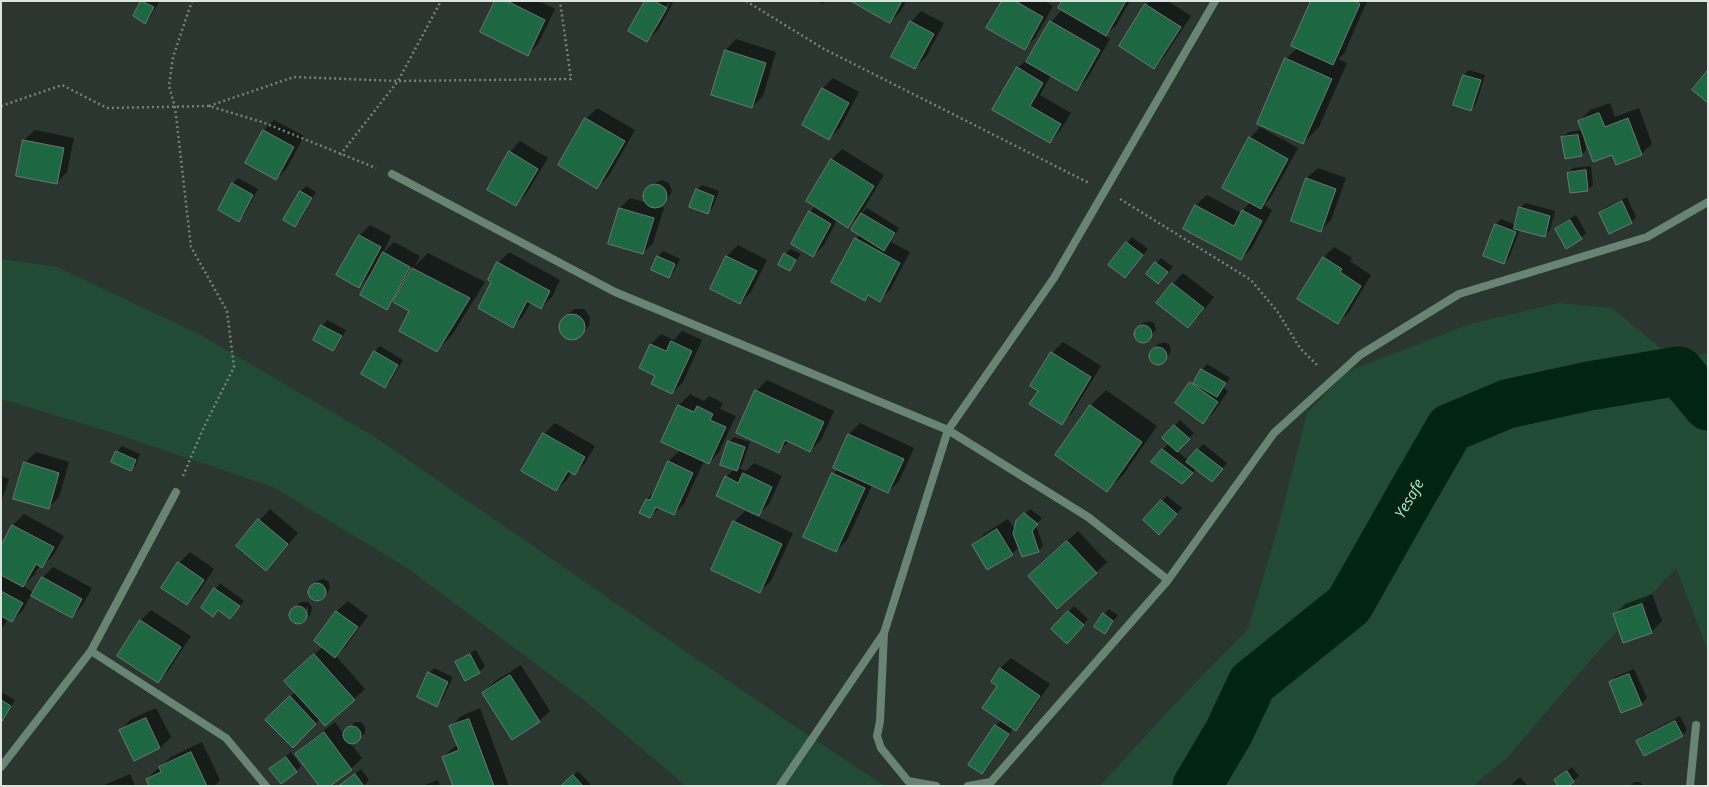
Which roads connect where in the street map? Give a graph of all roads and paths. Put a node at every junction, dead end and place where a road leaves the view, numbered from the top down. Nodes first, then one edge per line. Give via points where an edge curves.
1 (192, 1) edge
2 (441, 1) edge
3 (560, 1) edge
4 (746, 1) edge
5 (1215, 1) edge
6 (398, 81) junction
7 (1, 106) edge
8 (209, 106) junction
9 (175, 107) junction
10 (340, 155) junction
11 (392, 174) joint
12 (1105, 190) junction
13 (1708, 202) edge
14 (1332, 380) junction
15 (948, 430) junction
16 (176, 492) joint
17 (1168, 580) junction
18 (884, 633) junction
19 (91, 651) junction
20 (1696, 725) dead end
21 (1, 767) edge
22 (266, 786) edge
23 (780, 786) edge
24 (936, 786) edge
25 (968, 786) edge
26 (1690, 786) edge

1 - 9 path via 173,57 169,86
2 - 6 path
3 - 6 path via 571,79
4 - 12 path via 824,49
5 - 12 street
6 - 8 path via 294,77
6 - 10 path
7 - 9 path via 62,85 107,108
8 - 9 path
8 - 10 path via 262,122
9 - 16 path via 192,247 227,311 234,367 203,429
10 - 11 path
11 - 15 street via 615,292
12 - 14 path via 1251,280 1277,311 1300,348
12 - 15 street via 1054,278
13 - 14 street via 1647,238 1459,294 1360,355
14 - 17 street via 1274,433
15 - 17 street via 1088,517
15 - 18 street
16 - 19 street
17 - 25 street via 991,782
18 - 23 street
18 - 24 street via 877,736 881,748 908,781
19 - 21 street
19 - 22 street via 226,738
20 - 26 street

